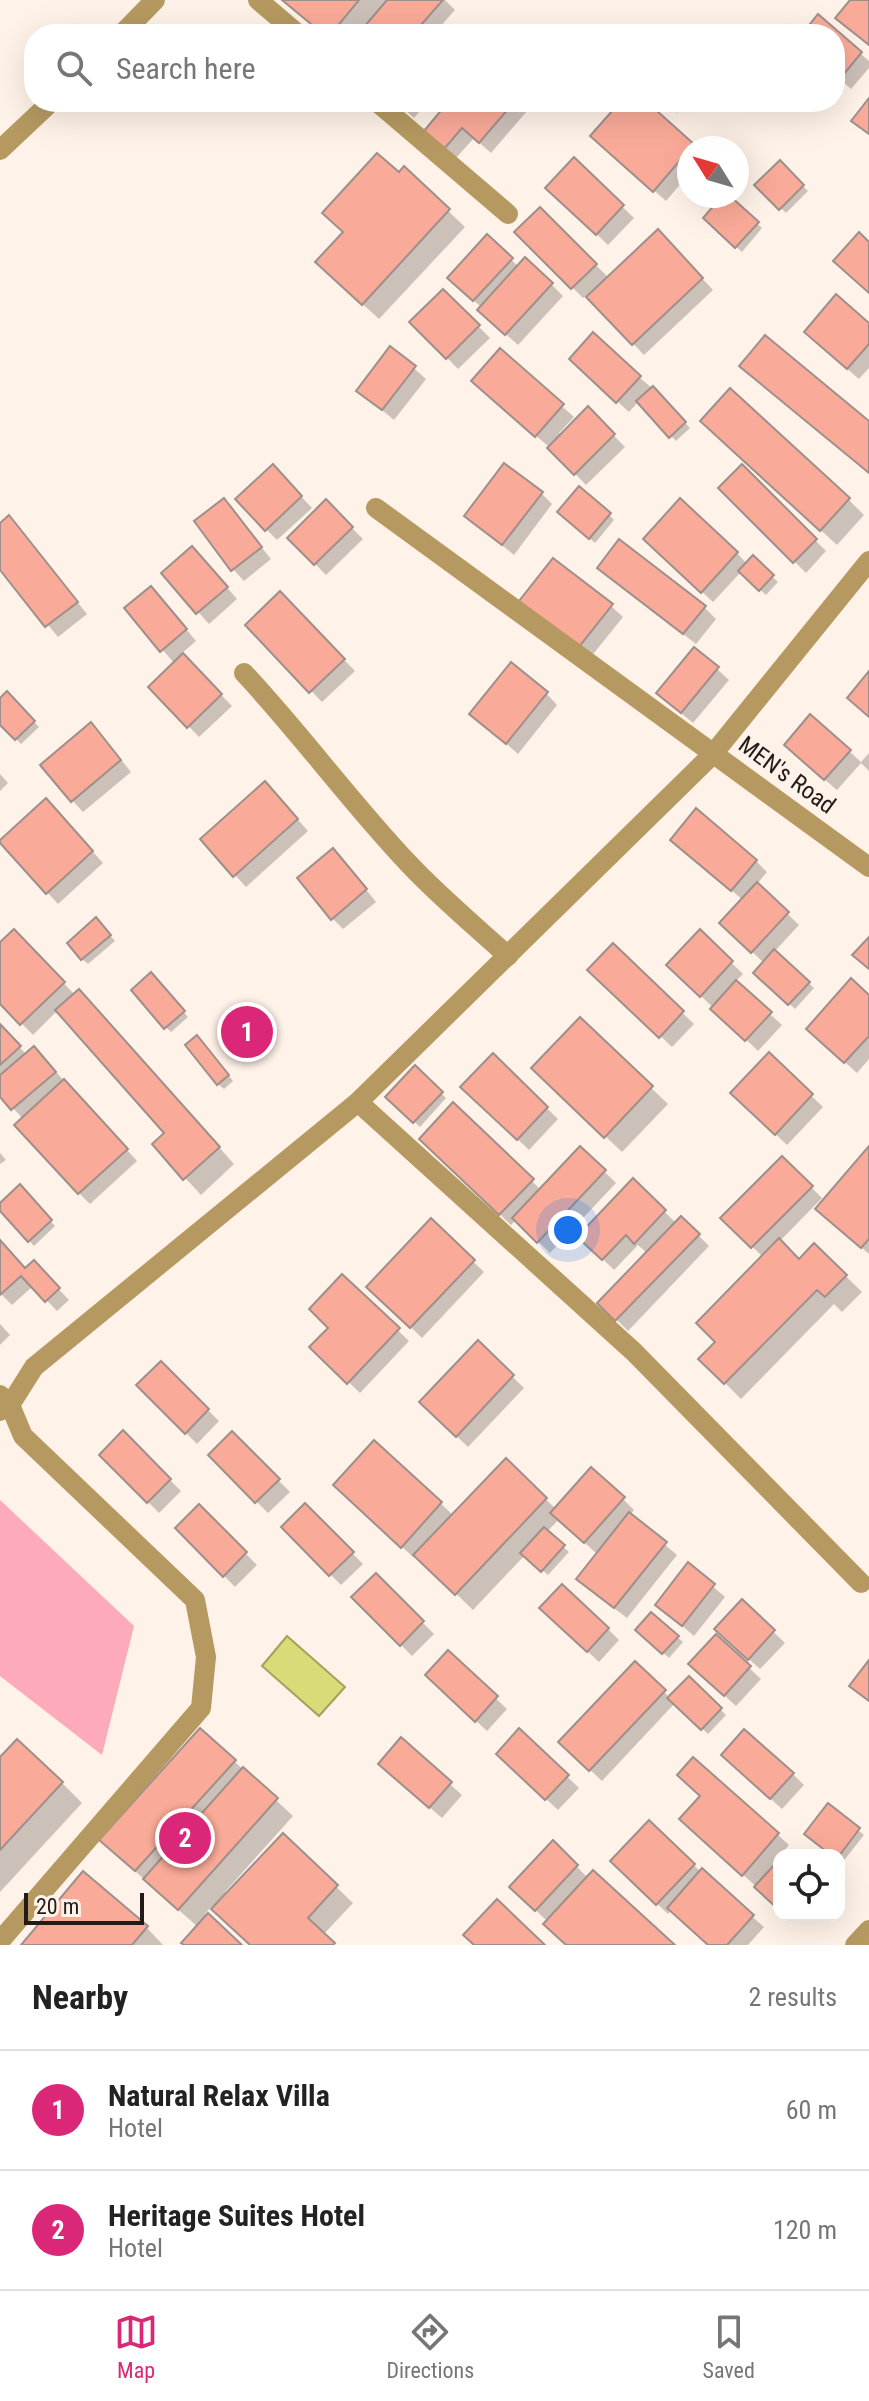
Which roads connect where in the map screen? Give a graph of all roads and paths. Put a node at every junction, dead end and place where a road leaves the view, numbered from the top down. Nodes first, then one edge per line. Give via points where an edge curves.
1 (155, 0) edge
2 (258, 0) edge
3 (132, 24) edge
4 (286, 24) edge
5 (40, 112) edge
6 (389, 112) edge
7 (0, 150) edge
8 (508, 214) dead end
9 (376, 508) dead end
10 (869, 561) edge
11 (244, 673) dead end
12 (713, 754) junction
13 (869, 867) edge
14 (508, 956) junction
15 (358, 1102) junction
16 (3, 1403) edge
17 (861, 1583) dead end
18 (869, 1930) edge
19 (0, 1941) edge
20 (855, 1945) edge

1 - 3 street
2 - 4 street
5 - 7 street
6 - 8 street
9 - 12 street, MEN's Road
10 - 12 street
11 - 14 street via 411,866
12 - 13 street, MEN's Road
12 - 14 street
14 - 15 street
15 - 16 street via 34,1367
15 - 17 street via 634,1352
16 - 19 street via 23,1436 195,1600 206,1657 201,1708
18 - 20 street

